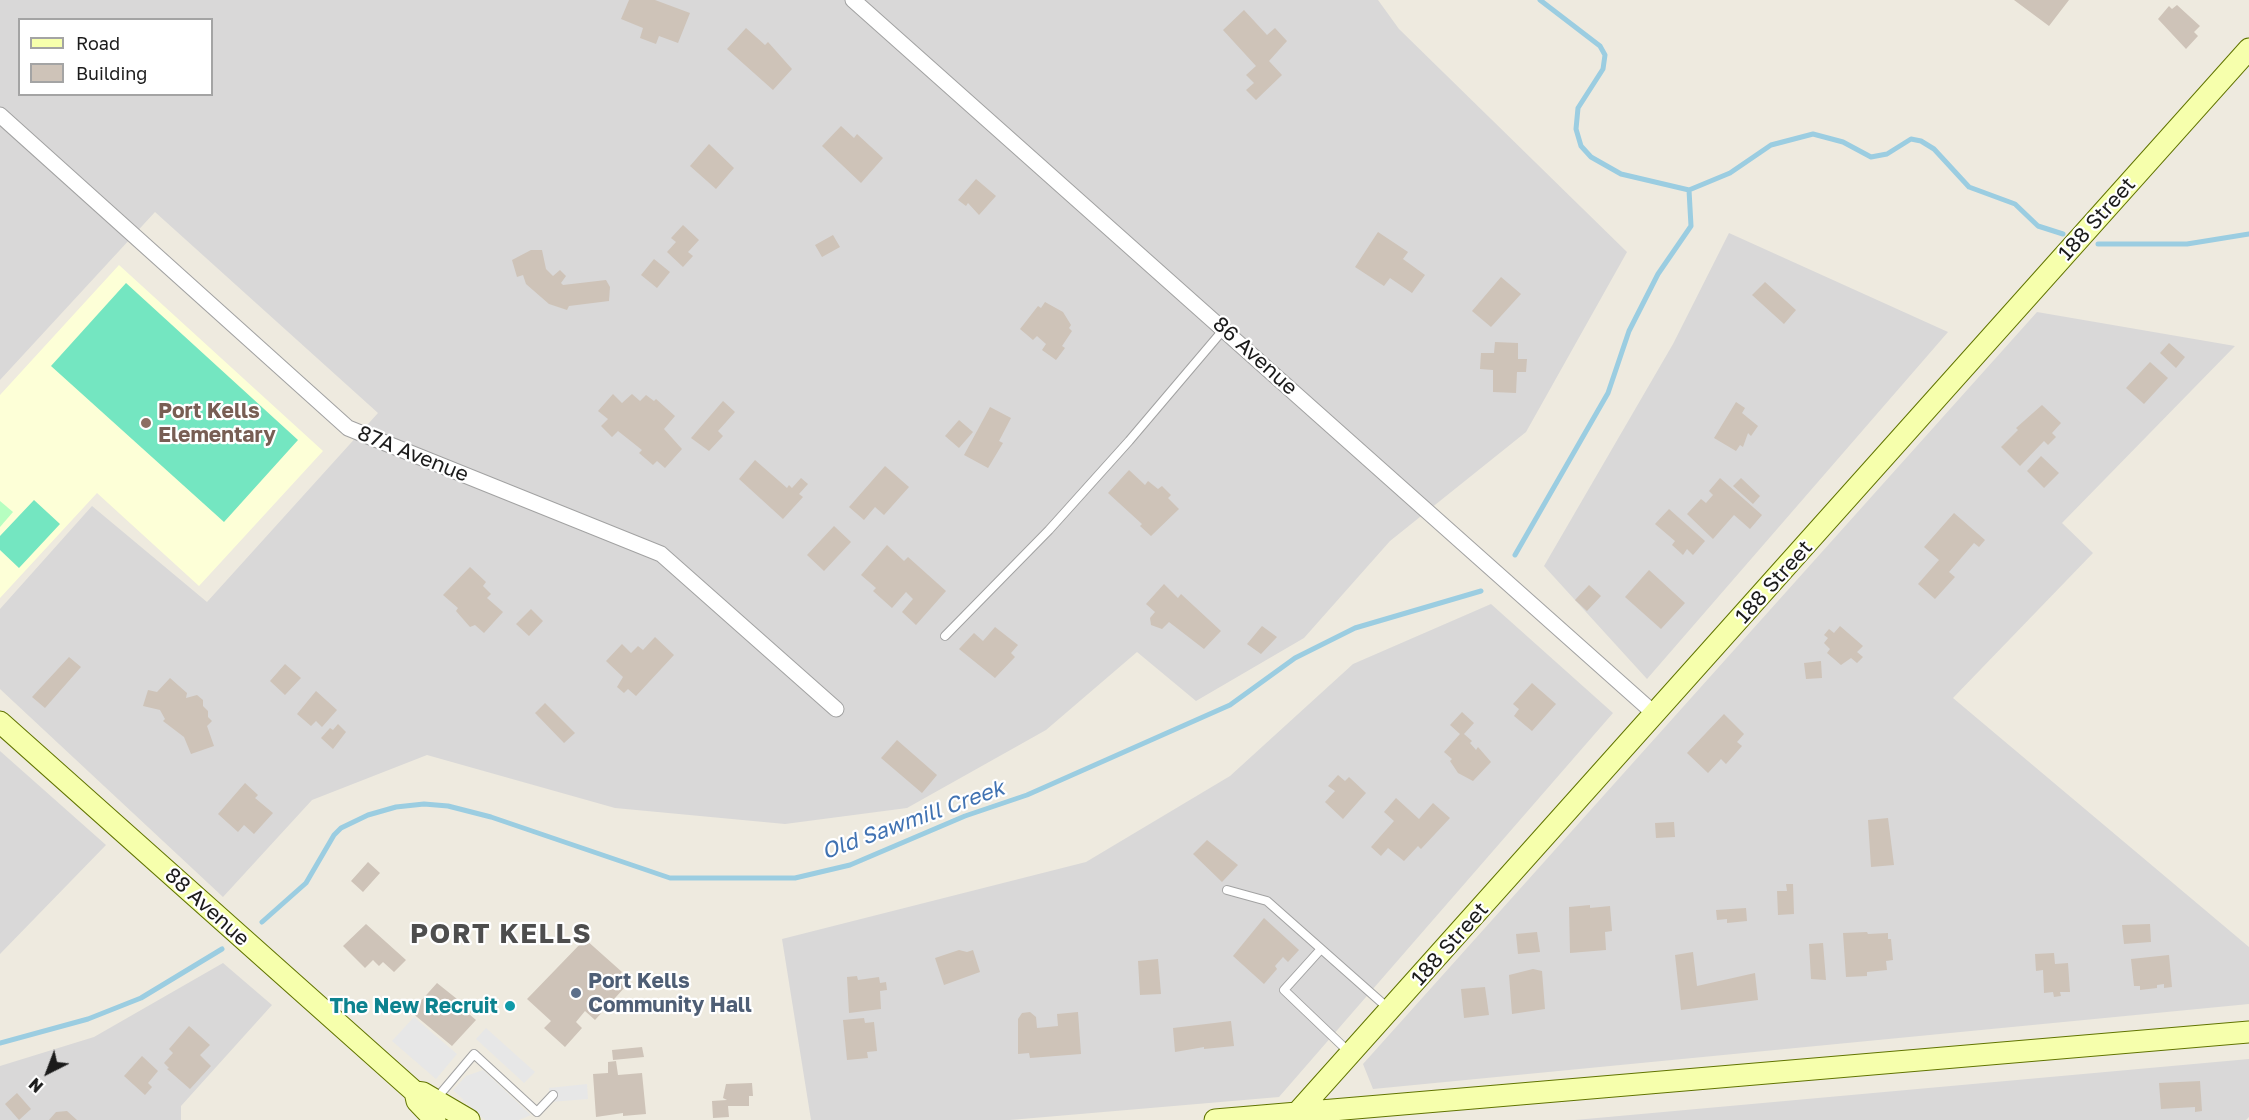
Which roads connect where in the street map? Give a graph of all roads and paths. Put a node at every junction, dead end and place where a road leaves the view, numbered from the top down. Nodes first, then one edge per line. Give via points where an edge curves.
1 (853, 0) edge
2 (2249, 49) edge
3 (0, 115) edge
4 (1224, 328) junction
5 (945, 636) dead end
6 (836, 709) dead end
7 (1656, 715) junction
8 (0, 722) edge
9 (1227, 890) dead end
10 (1321, 949) junction
11 (1390, 1010) junction
12 (2249, 1032) edge
13 (1351, 1054) junction
14 (553, 1095) dead end
15 (1297, 1113) junction
16 (433, 1114) edge
17 (469, 1120) edge
18 (1215, 1120) edge

1 - 4 street, 86 Avenue
2 - 7 main road, 188 Street
3 - 6 street, 87A Avenue via 348,428 661,554
4 - 5 lane via 1084,491
4 - 7 street, 86 Avenue
7 - 11 main road, 188 Street
8 - 16 main road, 88 Avenue via 414,1092 417,1101
9 - 10 lane via 1267,901
10 - 11 lane
10 - 13 lane via 1284,990
11 - 13 main road, 188 Street
12 - 15 main road
13 - 15 main road, 188 Street
14 - 16 lane via 537,1112 474,1054
15 - 18 main road
16 - 17 main road, 88 Avenue

